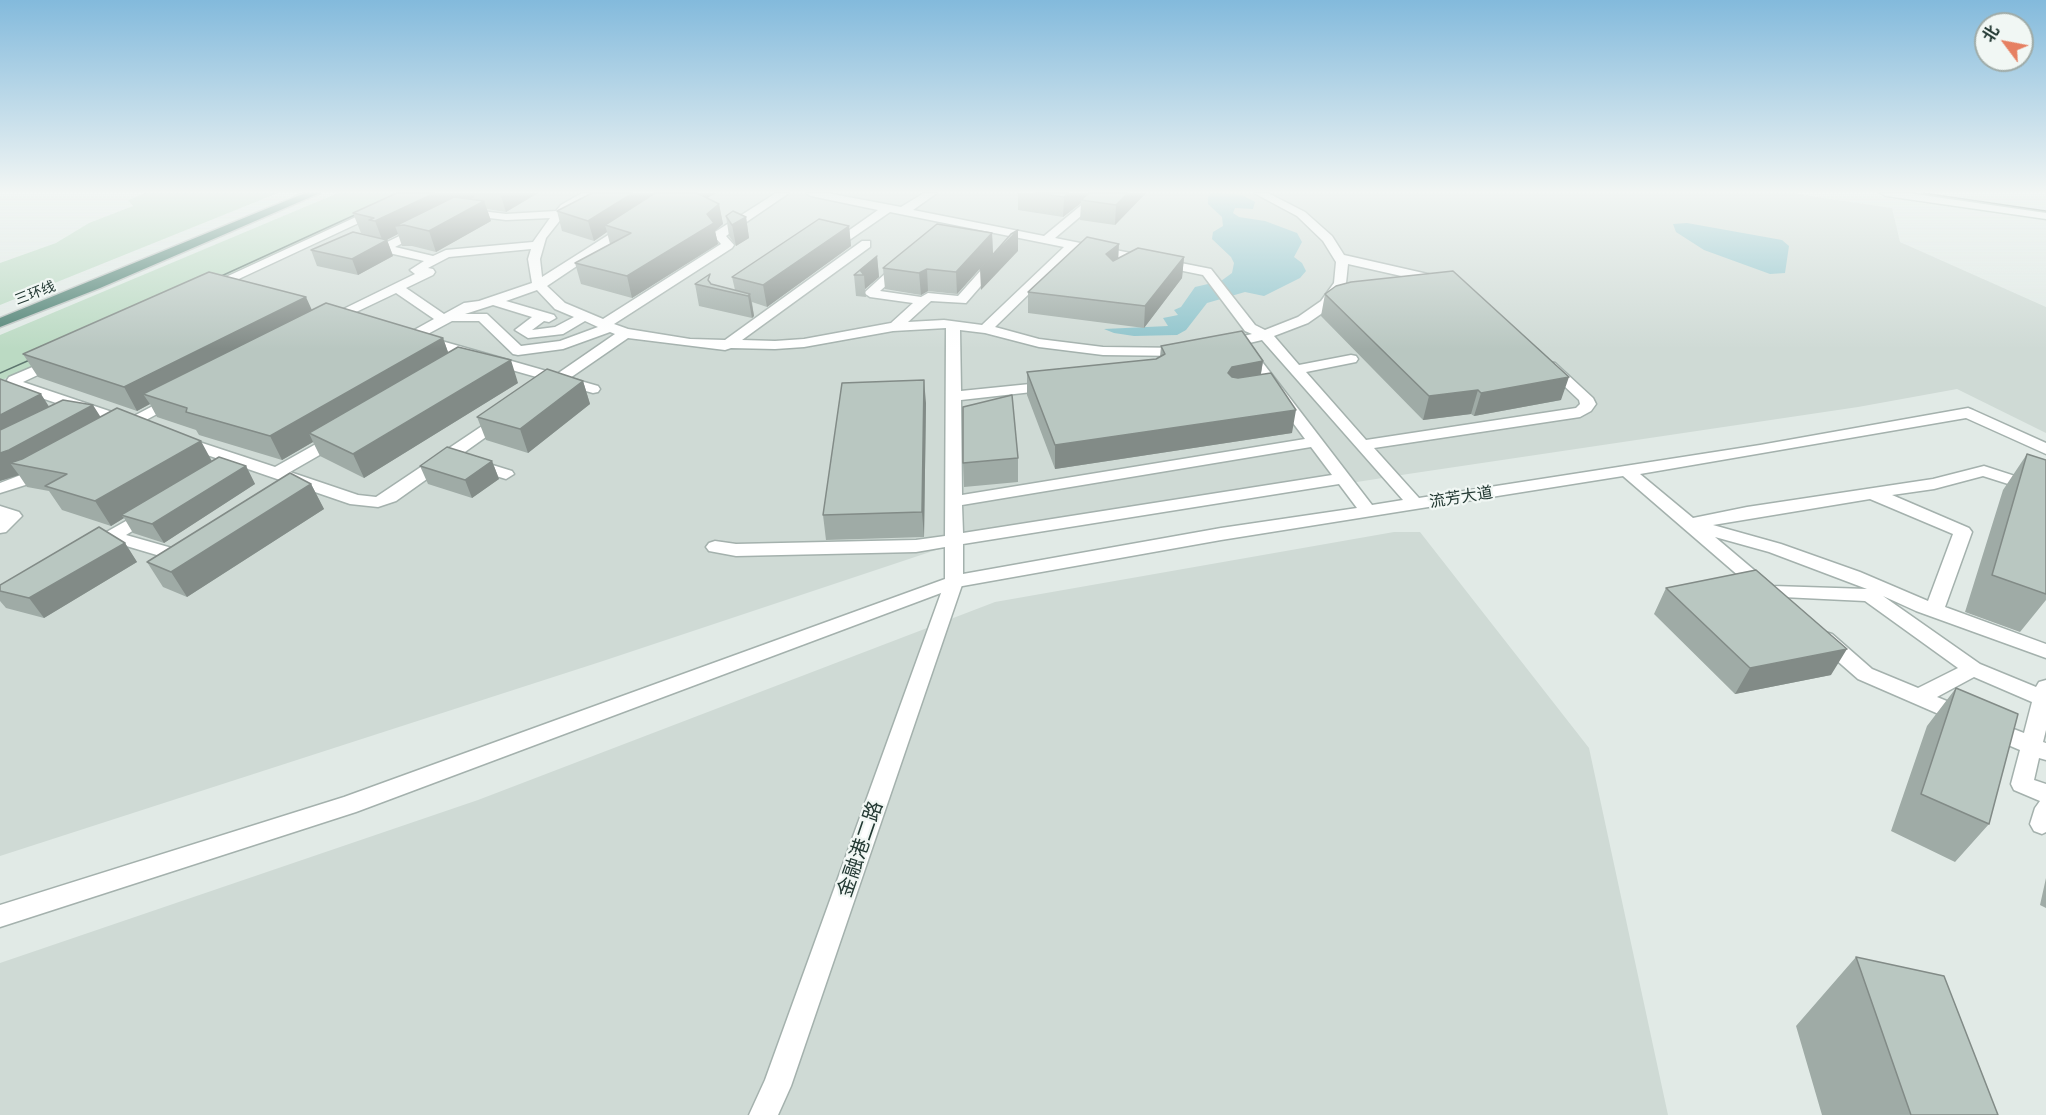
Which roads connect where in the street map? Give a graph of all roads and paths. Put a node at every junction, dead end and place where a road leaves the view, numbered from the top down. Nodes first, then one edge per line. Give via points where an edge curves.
1 (163, 245) edge
2 (190, 245) edge
3 (306, 245) edge
4 (325, 245) edge
5 (370, 245) edge
6 (390, 245) edge
7 (537, 245) joint
8 (600, 245) edge
9 (728, 245) edge
10 (865, 245) edge
11 (1014, 245) edge
12 (1073, 245) joint
13 (1332, 245) edge
14 (384, 248) junction
15 (912, 257) edge
16 (1340, 258) junction
17 (1139, 259) junction
18 (278, 260) junction
19 (435, 260) junction
20 (1127, 267) edge
21 (539, 285) junction
22 (397, 288) junction
23 (1417, 289) edge
24 (197, 295) edge
25 (1348, 297) edge
26 (1331, 299) junction
27 (493, 301) junction
28 (924, 301) junction
29 (0, 310) edge
30 (315, 310) edge
31 (754, 310) dead end
32 (769, 314) junction
33 (337, 316) junction
34 (542, 316) junction
35 (445, 319) junction
36 (577, 320) junction
37 (358, 322) edge
38 (0, 324) edge
39 (954, 325) junction
40 (316, 326) edge
41 (606, 326) junction
42 (896, 326) junction
43 (985, 329) junction
44 (1258, 332) junction
45 (625, 333) junction
46 (528, 334) junction
47 (1240, 342) junction
48 (725, 346) junction
49 (518, 351) junction
50 (1141, 353) junction
51 (476, 355) junction
52 (1539, 357) edge
53 (1351, 359) dead end
54 (510, 365) junction
55 (456, 367) edge
56 (1149, 369) edge
57 (1295, 370) junction
58 (559, 379) junction
59 (0, 382) edge
60 (1069, 385) edge
61 (1274, 388) junction
62 (593, 390) dead end
63 (193, 391) edge
64 (1253, 392) edge
65 (954, 396) junction
66 (531, 398) edge
67 (86, 409) junction
68 (513, 411) edge
69 (67, 419) edge
70 (130, 423) junction
71 (347, 432) edge
72 (110, 434) edge
73 (1315, 442) junction
74 (1362, 445) junction
75 (2046, 449) edge
76 (449, 456) junction
77 (238, 460) junction
78 (61, 462) edge
79 (1627, 471) junction
80 (218, 472) edge
81 (277, 473) junction
82 (506, 474) dead end
83 (1343, 478) junction
84 (308, 484) junction
85 (0, 488) edge
86 (2046, 491) edge
87 (1874, 494) junction
88 (288, 496) edge
89 (954, 501) junction
90 (1415, 504) junction
91 (160, 507) edge
92 (0, 512) edge
93 (1368, 512) junction
94 (1686, 524) junction
95 (0, 528) edge
96 (111, 536) junction
97 (954, 539) junction
98 (715, 547) dead end
99 (73, 558) edge
100 (172, 570) edge
101 (954, 582) junction
102 (1769, 592) junction
103 (1934, 610) junction
104 (1795, 614) edge
105 (1811, 628) edge
106 (2046, 651) edge
107 (1973, 669) junction
108 (1893, 686) junction
109 (2045, 694) edge
110 (1919, 698) junction
111 (1898, 707) dead end
112 (2038, 748) edge
113 (2046, 794) edge
114 (0, 916) edge
115 (763, 1115) edge

1 - 29 highway, 三环线
2 - 38 highway
3 - 18 street
4 - 18 street
5 - 14 street
6 - 14 street
7 - 19 street via 446,254
7 - 21 street via 534,273
8 - 21 street
9 - 41 street
10 - 32 street
11 - 28 street via 961,300 928,297
12 - 17 street
12 - 43 street
13 - 16 street
14 - 19 street
15 - 28 street via 870,292
16 - 23 street via 1447,284
16 - 26 street via 1342,274
17 - 20 street
17 - 44 street via 1207,272
18 - 24 street via 240,288 226,284
19 - 22 street via 416,270 429,272
21 - 27 street
21 - 36 street
22 - 33 street
22 - 35 street
25 - 26 street
26 - 44 street via 1303,320
27 - 34 street
27 - 35 street via 469,306
28 - 42 street
30 - 33 street
31 - 32 street
32 - 48 street
33 - 37 street
33 - 40 street
34 - 36 street
34 - 46 street via 522,330
35 - 49 street via 482,317
35 - 51 street via 407,336
36 - 41 street
36 - 46 street via 558,331
39 - 42 street
39 - 43 street
39 - 65 street, 金融港二路
41 - 45 street
41 - 49 street via 563,345
42 - 48 street via 804,343
43 - 50 street via 1039,343
44 - 47 street
44 - 57 street
45 - 48 street
45 - 58 street
46 - 49 street
47 - 50 street
47 - 61 street
49 - 54 street
50 - 56 street
51 - 54 street
51 - 55 street
52 - 74 street via 1586,398 1586,408
53 - 57 street
54 - 58 street
57 - 74 street
58 - 62 street
58 - 66 street
59 - 67 street via 69,353 14,380 17,385
60 - 65 street
61 - 64 street
61 - 73 street
63 - 70 street
65 - 89 street, 金融港二路
67 - 69 street
67 - 70 street
68 - 76 street
70 - 72 street
70 - 77 street
71 - 81 street
73 - 83 street
73 - 89 street
74 - 90 street
75 - 79 street, 流芳大道 via 1968,413
76 - 82 street
76 - 84 street via 378,502 365,503
77 - 80 street
77 - 81 street
78 - 85 street via 32,478
79 - 90 street, 流芳大道
79 - 94 street
81 - 84 street
83 - 93 street
83 - 97 street
84 - 88 street
86 - 87 street via 1984,471
87 - 94 street
87 - 103 street via 1963,532
89 - 97 street, 金融港二路
90 - 93 street, 流芳大道
91 - 96 street
92 - 95 street via 13,516
93 - 101 street, 流芳大道
94 - 102 street
94 - 103 street via 1783,551
96 - 99 street
96 - 100 street via 194,556
97 - 98 street via 916,546 736,550
97 - 101 street, 金融港二路
101 - 114 street, 流芳大道 via 348,805
101 - 115 street, 金融港二路 via 777,1086
102 - 104 street
102 - 107 street via 1869,595
103 - 106 street
105 - 108 street via 1865,674
107 - 109 street
107 - 110 street
108 - 110 street
108 - 111 street
109 - 112 street
110 - 112 street
112 - 113 street via 2022,784

